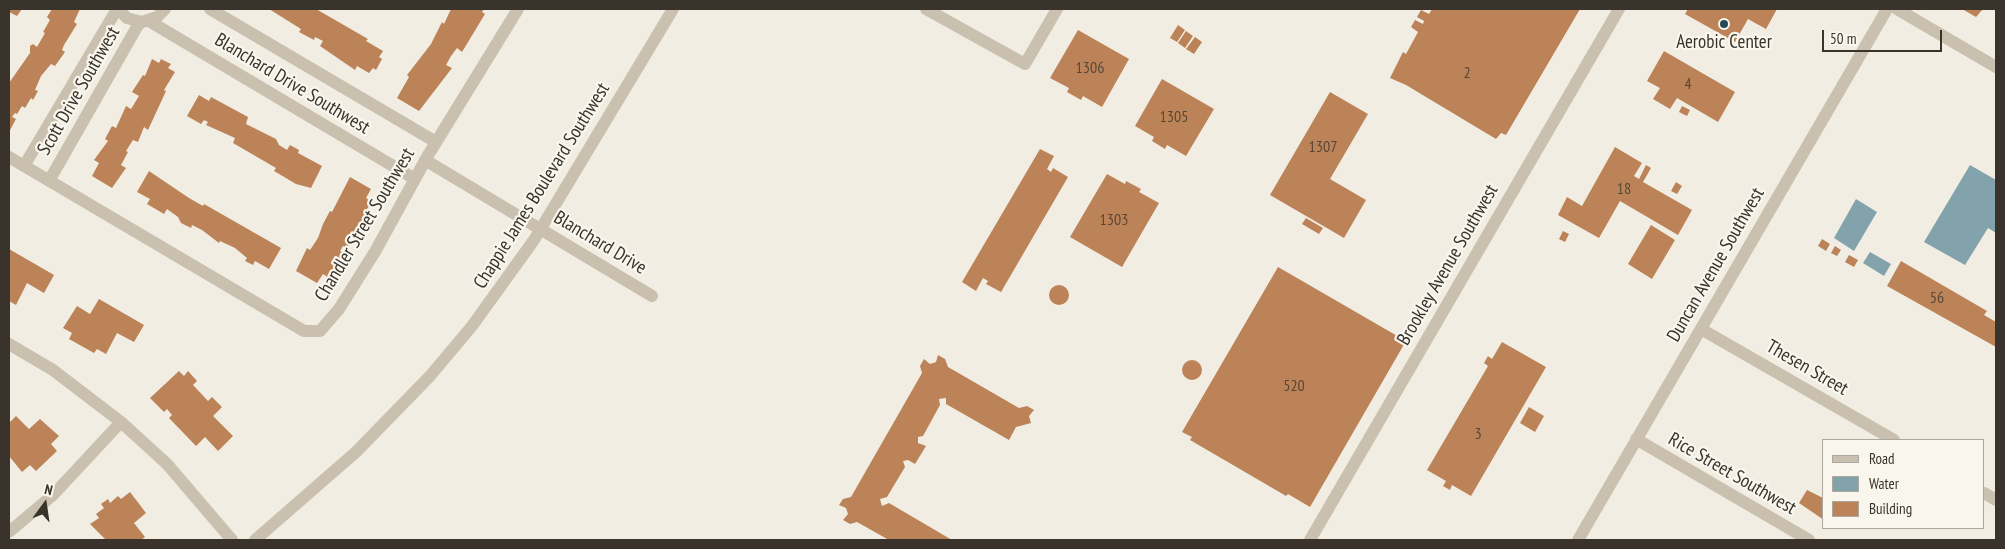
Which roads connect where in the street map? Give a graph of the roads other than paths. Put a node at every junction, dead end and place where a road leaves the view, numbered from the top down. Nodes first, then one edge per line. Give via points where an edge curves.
1 (117, 9) edge
2 (165, 9) edge
3 (210, 9) edge
4 (518, 9) edge
5 (673, 9) edge
6 (926, 9) edge
7 (1057, 9) edge
8 (1619, 9) edge
9 (1887, 9) edge
10 (1897, 9) edge
11 (146, 21) junction
12 (1996, 67) edge
13 (436, 142) junction
14 (9, 157) edge
15 (425, 160) junction
16 (24, 166) junction
17 (416, 179) junction
18 (49, 181) junction
19 (541, 229) junction
20 (652, 296) dead end
21 (1701, 329) junction
22 (9, 344) edge
23 (121, 422) junction
24 (1636, 439) junction
25 (1892, 439) edge
26 (1985, 494) edge
27 (1996, 500) edge
28 (9, 532) edge
29 (232, 540) edge
30 (255, 540) edge
31 (1310, 540) edge
32 (1578, 540) edge
33 (1809, 540) edge

1 - 11 street, Blanchard Drive Southwest via 127,18
1 - 16 street, Scott Drive Southwest
2 - 11 street, Scott Drive Southwest
3 - 13 street, Blanchard Drive Southwest
4 - 13 street, Chandler Street Southwest
5 - 19 street, Chappie James Boulevard Southwest
6 - 7 street via 1025,64
8 - 31 street, Brookley Avenue Southwest
9 - 21 street, Duncan Avenue Southwest
10 - 12 street
11 - 17 street, Blanchard Drive Southwest
11 - 18 street, Scott Drive Southwest via 138,25
13 - 15 street, Chandler Street Southwest
14 - 16 street, Chandler Street Southwest
15 - 17 street, Chandler Street Southwest
15 - 19 street, Blanchard Drive
16 - 18 street, Chandler Street Southwest
17 - 18 street, Chandler Street Southwest via 339,309 320,331 304,331
19 - 20 street, Blanchard Drive
19 - 30 street, Chappie James Boulevard Southwest via 483,312 430,376 356,452
21 - 24 street, Duncan Avenue Southwest
21 - 25 street, Thesen Street
22 - 23 street via 53,370
23 - 28 street via 53,495
23 - 29 street via 166,464
24 - 32 street, Duncan Avenue Southwest
24 - 33 street, Rice Street Southwest
26 - 27 street

